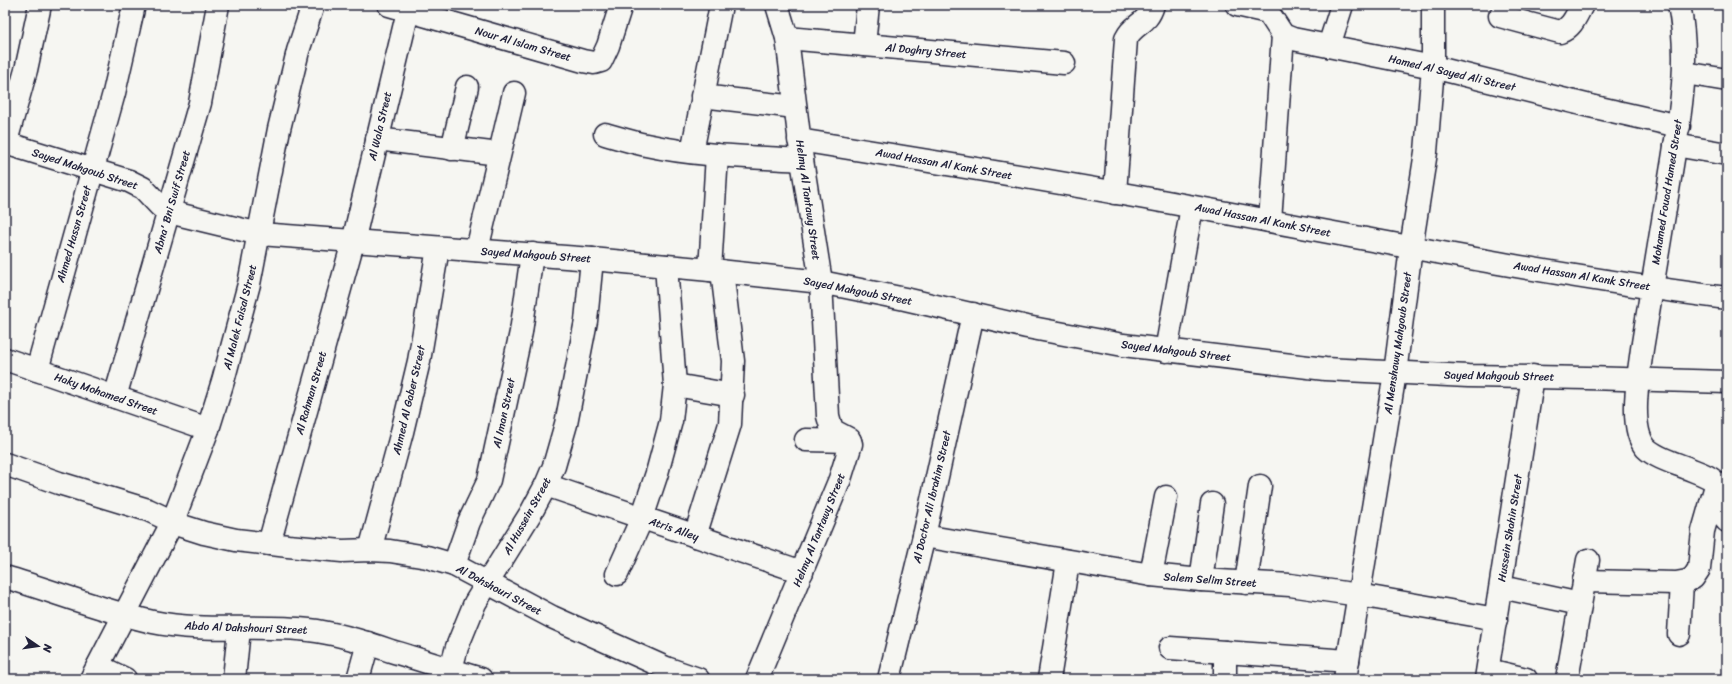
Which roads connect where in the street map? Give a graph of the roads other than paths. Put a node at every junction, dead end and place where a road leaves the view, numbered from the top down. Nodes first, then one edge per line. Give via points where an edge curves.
1 (40, 5) edge
2 (134, 5) edge
3 (218, 5) edge
4 (313, 5) edge
5 (621, 5) edge
6 (721, 5) edge
7 (777, 5) edge
8 (868, 5) edge
9 (1153, 5) edge
10 (1237, 5) edge
11 (1342, 5) edge
12 (1432, 5) edge
13 (1582, 5) edge
14 (1679, 5) edge
15 (399, 8) edge
16 (1500, 16) dead end
17 (1283, 35) junction
18 (787, 38) junction
19 (864, 45) junction
20 (1330, 46) junction
21 (1064, 63) dead end
22 (1433, 67) junction
23 (1685, 73) junction
24 (1727, 80) edge
25 (468, 87) dead end
26 (514, 93) dead end
27 (702, 96) junction
28 (795, 107) junction
29 (605, 134) dead end
30 (1677, 136) junction
31 (377, 139) junction
32 (5, 144) edge
33 (452, 148) junction
34 (801, 150) junction
35 (692, 152) junction
36 (499, 154) junction
37 (1727, 154) edge
38 (717, 155) junction
39 (92, 170) junction
40 (1115, 193) junction
41 (1192, 207) junction
42 (169, 212) junction
43 (1270, 221) junction
44 (260, 234) junction
45 (353, 242) junction
46 (438, 248) junction
47 (1411, 248) junction
48 (477, 250) junction
49 (532, 254) junction
50 (592, 259) junction
51 (666, 266) junction
52 (716, 270) junction
53 (821, 282) junction
54 (1651, 288) junction
55 (1727, 298) edge
56 (973, 314) junction
57 (1166, 351) junction
58 (5, 359) edge
59 (37, 370) junction
60 (1395, 373) junction
61 (1533, 376) junction
62 (1638, 380) junction
63 (1727, 382) edge
64 (675, 385) junction
65 (732, 395) junction
66 (114, 397) junction
67 (208, 429) junction
68 (806, 440) dead end
69 (850, 441) junction
70 (5, 464) edge
71 (1717, 484) junction
72 (546, 486) junction
73 (1260, 486) dead end
74 (1166, 497) dead end
75 (1212, 504) dead end
76 (642, 518) junction
77 (173, 521) junction
78 (1727, 522) edge
79 (695, 536) junction
80 (924, 536) junction
81 (269, 544) junction
82 (370, 550) junction
83 (1588, 560) dead end
84 (1068, 562) junction
85 (454, 565) junction
86 (802, 572) junction
87 (617, 574) dead end
88 (1151, 575) junction
89 (5, 577) edge
90 (1201, 580) junction
91 (1584, 581) junction
92 (487, 583) junction
93 (1246, 583) junction
94 (1682, 583) junction
95 (1501, 587) junction
96 (1359, 595) junction
97 (1580, 604) junction
98 (125, 615) junction
99 (1496, 619) junction
100 (239, 629) junction
101 (1679, 634) dead end
102 (368, 643) junction
103 (1170, 648) dead end
104 (1225, 652) junction
105 (450, 669) junction
106 (1346, 670) edge
107 (94, 673) edge
108 (1487, 674) edge
109 (125, 679) edge
110 (234, 679) edge
111 (358, 679) edge
112 (481, 679) edge
113 (698, 679) edge
114 (757, 679) edge
115 (889, 679) edge
116 (1049, 679) edge
117 (1225, 679) edge
118 (1526, 679) edge
119 (1567, 679) edge

1 - 32 street via 26,70
2 - 39 street, Ahmed Hassn Street via 114,93
3 - 42 street, Abna' Bni Swif Street via 200,103
4 - 44 street, Al Malek Faisal Street via 286,98
5 - 15 street, Nour Al Islam Street via 608,46 601,60 594,63
6 - 27 street
7 - 18 street, Helmy Al Tantawy Street
8 - 19 street
9 - 40 street via 1147,19 1135,26 1126,39
10 - 17 street via 1268,12
11 - 20 street
12 - 22 street, Al Menshawy Mahgoub Street
13 - 16 street via 1570,26 1560,32
14 - 23 street, Mohamed Fouad Hamed Street
15 - 31 street, Al Wala Street
17 - 20 street, Hamed Al Sayed Ali Street
17 - 43 street
18 - 19 street, Al Doghry Street
18 - 28 street, Helmy Al Tantawy Street
19 - 21 street, Al Doghry Street
20 - 22 street, Hamed Al Sayed Ali Street
22 - 30 street, Hamed Al Sayed Ali Street via 1586,105
22 - 47 street, Al Menshawy Mahgoub Street via 1426,152
23 - 24 street
23 - 30 street, Mohamed Fouad Hamed Street
25 - 33 street
26 - 36 street
27 - 28 street
27 - 35 street
28 - 34 street, Helmy Al Tantawy Street
29 - 35 street, Awad Hassan Al Kank Street via 647,146
30 - 37 street, Hamed Al Sayed Ali Street
30 - 54 street, Mohamed Fouad Hamed Street
31 - 33 street
31 - 45 street, Al Wala Street
32 - 39 street, Sayed Mahgoub Street
33 - 36 street
34 - 38 street, Awad Hassan Al Kank Street
34 - 40 street, Awad Hassan Al Kank Street
34 - 53 street, Helmy Al Tantawy Street
35 - 38 street, Awad Hassan Al Kank Street
36 - 48 street
38 - 52 street
39 - 42 street, Sayed Mahgoub Street via 144,188
39 - 59 street, Ahmed Hassn Street
40 - 41 street, Awad Hassan Al Kank Street
41 - 43 street, Awad Hassan Al Kank Street
41 - 57 street
42 - 44 street, Sayed Mahgoub Street
42 - 66 street, Abna' Bni Swif Street
43 - 47 street, Awad Hassan Al Kank Street
44 - 45 street, Sayed Mahgoub Street
44 - 67 street, Al Malek Faisal Street via 237,333
45 - 46 street, Sayed Mahgoub Street
45 - 81 street, Al Rahman Street
46 - 48 street, Sayed Mahgoub Street
46 - 82 street, Ahmed Al Gaber Street via 419,361
47 - 54 street, Awad Hassan Al Kank Street
47 - 60 street, Al Menshawy Mahgoub Street
48 - 49 street, Sayed Mahgoub Street
49 - 50 street, Sayed Mahgoub Street
49 - 85 street, Al Iman Street via 521,332 489,480 469,522
50 - 51 street, Sayed Mahgoub Street
50 - 72 street, Al Hussein Street via 586,321 570,404
51 - 52 street, Sayed Mahgoub Street
51 - 64 street
52 - 53 street, Sayed Mahgoub Street
52 - 65 street via 733,361
53 - 56 street, Sayed Mahgoub Street
53 - 69 street, Helmy Al Tantawy Street via 830,425 832,430
54 - 55 street, Awad Hassan Al Kank Street
54 - 62 street, Mohamed Fouad Hamed Street
56 - 57 street, Sayed Mahgoub Street via 1027,327
56 - 80 street, Al Doctor Ali Ibrahim Street
57 - 60 street, Sayed Mahgoub Street via 1325,369
58 - 59 street, Haky Mohamed Street
59 - 66 street, Haky Mohamed Street
60 - 61 street, Sayed Mahgoub Street
60 - 96 street, Al Menshawy Mahgoub Street
61 - 62 street, Sayed Mahgoub Street
61 - 95 street, Hussein Shahin Street
62 - 63 street, Sayed Mahgoub Street
62 - 71 street, Mohamed Fouad Hamed Street via 1638,430 1647,448
64 - 65 street
64 - 76 street via 671,421
65 - 79 street via 730,424
66 - 67 street, Haky Mohamed Street
67 - 77 street, Al Malek Faisal Street
68 - 69 street
69 - 86 street, Helmy Al Tantawy Street via 840,479
70 - 77 street, Al Dahshouri Street via 148,510
71 - 78 street via 1721,513
71 - 94 street via 1708,507 1699,569 1693,578
72 - 76 street, Atris Alley
72 - 92 street, Al Hussein Street
73 - 93 street
74 - 88 street
75 - 90 street
76 - 79 street, Atris Alley
76 - 87 street
77 - 81 street, Al Dahshouri Street via 204,534
77 - 98 street, Al Malek Faisal Street
79 - 86 street, Atris Alley
80 - 84 street, Salem Selim Street
80 - 115 street, Al Doctor Ali Ibrahim Street
81 - 82 street, Al Dahshouri Street via 342,551
82 - 85 street, Al Dahshouri Street via 427,557
83 - 91 street
84 - 88 street, Salem Selim Street
84 - 116 street
85 - 92 street, Al Dahshouri Street
86 - 114 street, Helmy Al Tantawy Street
88 - 90 street, Salem Selim Street
89 - 98 street, Abdo Al Dahshouri Street
90 - 93 street, Salem Selim Street
91 - 94 street
91 - 97 street
92 - 105 street, Al Hussein Street via 465,624
92 - 113 street, Al Dahshouri Street via 552,617 666,668
93 - 96 street, Salem Selim Street via 1290,585
94 - 101 street
95 - 97 street
95 - 99 street, Hussein Shahin Street
96 - 99 street, Salem Selim Street
96 - 106 street, Al Menshawy Mahgoub Street
97 - 119 street
98 - 100 street, Abdo Al Dahshouri Street via 181,627
98 - 107 street, Al Malek Faisal Street
99 - 108 street, Hussein Shahin Street
100 - 102 street, Abdo Al Dahshouri Street via 312,630
100 - 110 street
102 - 105 street, Abdo Al Dahshouri Street
102 - 111 street
103 - 104 street
104 - 106 street
104 - 117 street
105 - 112 street, Abdo Al Dahshouri Street
107 - 109 street
108 - 118 street

